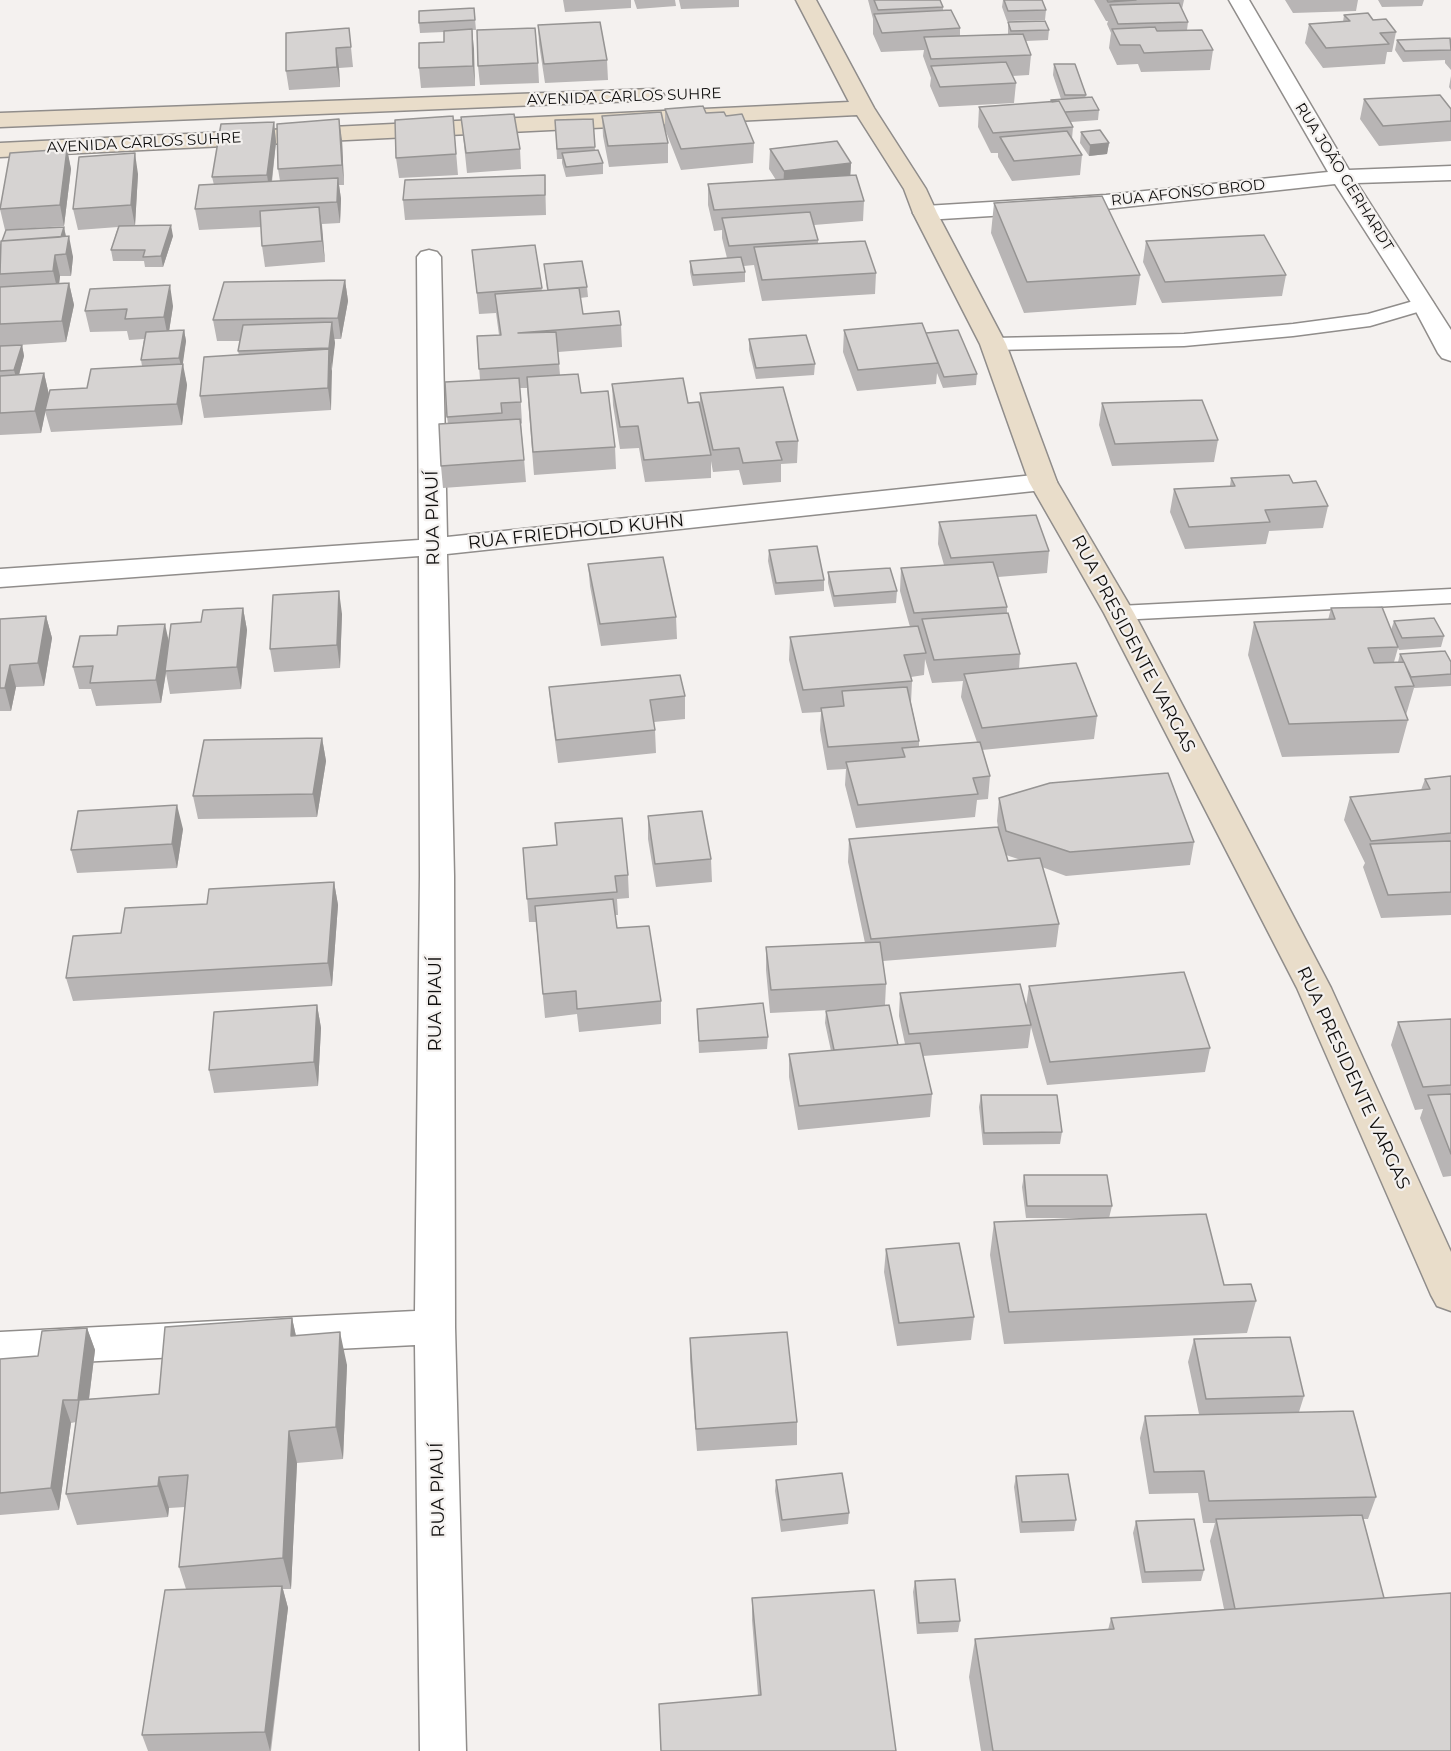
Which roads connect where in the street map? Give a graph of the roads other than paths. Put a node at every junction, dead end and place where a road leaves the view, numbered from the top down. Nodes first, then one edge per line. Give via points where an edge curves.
1 (806, 0) edge
2 (1239, 0) edge
3 (675, 95) dead end
4 (848, 95) junction
5 (0, 120) edge
6 (0, 150) edge
7 (1451, 172) edge
8 (1342, 177) junction
9 (925, 213) junction
10 (429, 256) dead end
11 (1424, 304) junction
12 (993, 344) junction
13 (1451, 353) edge
14 (1043, 482) junction
15 (433, 547) junction
16 (0, 578) edge
17 (1451, 596) edge
18 (1119, 613) junction
19 (1451, 1295) edge
20 (435, 1327) junction
21 (0, 1349) edge
22 (442, 1751) edge

1 - 4 main road, RUA PRESIDENTE VARGAS
2 - 8 street, RUA JOÃO GERHARDT
3 - 5 main road, AVENIDA CARLOS SUHRE
4 - 6 main road, AVENIDA CARLOS SUHRE
4 - 9 main road, RUA PRESIDENTE VARGAS via 915,189
7 - 8 street, RUA AFONSO BROD
8 - 9 street, RUA AFONSO BROD via 1106,202
8 - 11 street, RUA JOÃO GERHARDT
9 - 12 main road, RUA PRESIDENTE VARGAS
10 - 15 street, RUA PIAUÍ
11 - 12 lane via 1370,320 1282,331 1184,340
11 - 13 street, RUA JOÃO GERHARDT
12 - 14 main road, RUA PRESIDENTE VARGAS
14 - 15 street, RUA FRIEDHOLD KUHN
14 - 18 main road, RUA PRESIDENTE VARGAS
15 - 16 street, RUA FRIEDHOLD KUHN
15 - 20 street, RUA PIAUÍ via 437,876
17 - 18 lane
18 - 19 main road, RUA PRESIDENTE VARGAS via 1314,988
20 - 21 street
20 - 22 street, RUA PIAUÍ

